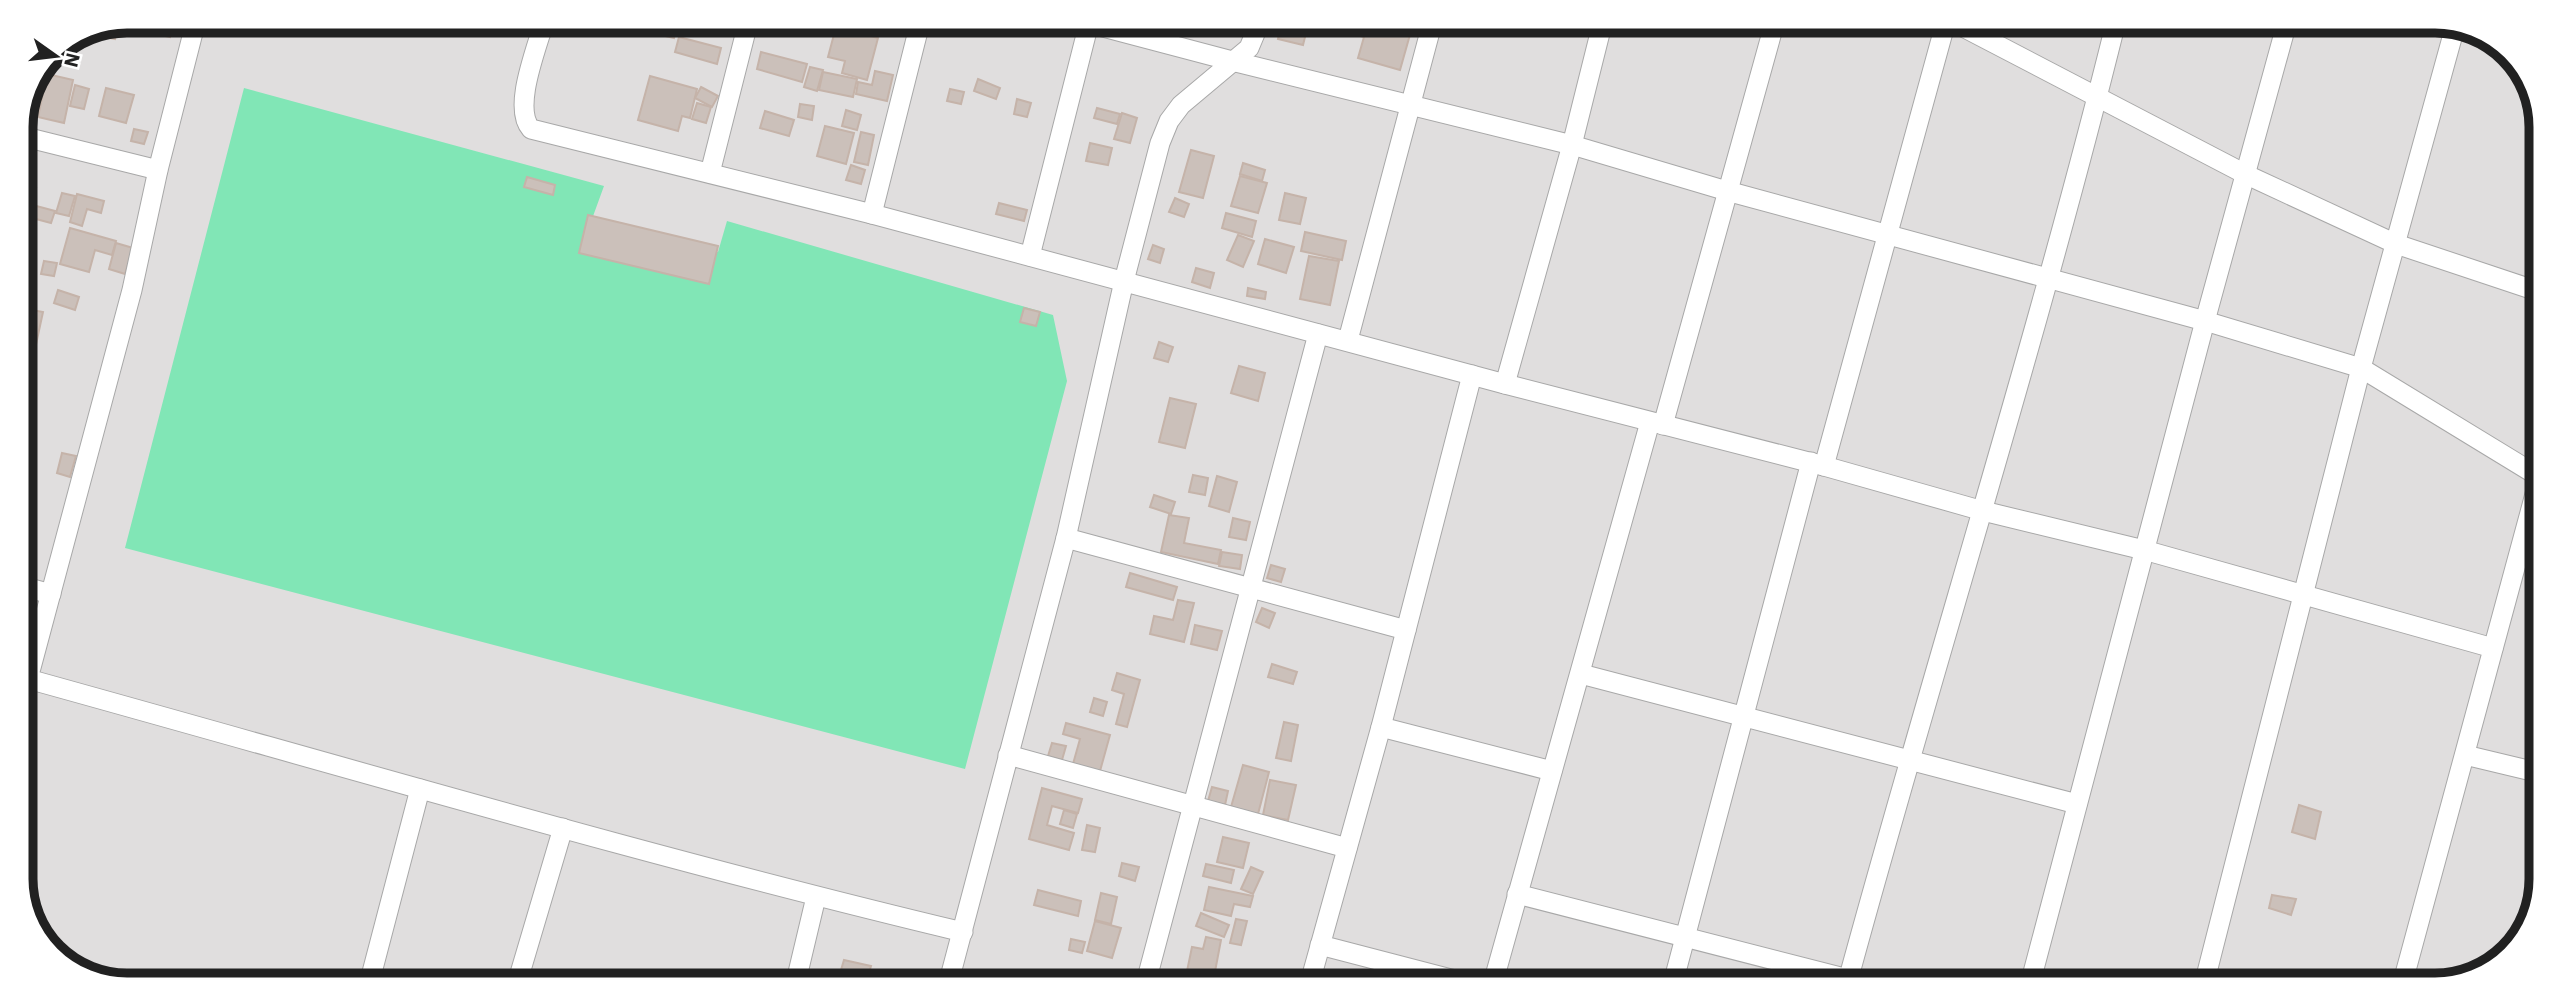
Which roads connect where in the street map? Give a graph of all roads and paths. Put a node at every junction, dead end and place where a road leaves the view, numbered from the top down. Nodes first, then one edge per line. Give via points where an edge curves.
1 (193, 33) edge
2 (541, 33) edge
3 (745, 33) edge
4 (917, 33) edge
5 (1087, 33) edge
6 (1124, 33) edge
7 (1255, 33) edge
8 (1430, 33) edge
9 (1600, 33) edge
10 (1772, 33) edge
11 (1943, 33) edge
12 (1974, 33) edge
13 (2113, 33) edge
14 (2284, 33) edge
15 (2453, 35) edge
16 (1232, 61) junction
17 (2097, 98) junction
18 (1410, 106) junction
19 (33, 139) edge
20 (1572, 145) junction
21 (158, 170) junction
22 (709, 173) junction
23 (2247, 175) junction
24 (1727, 191) junction
25 (872, 214) junction
26 (1889, 235) junction
27 (2396, 244) junction
28 (1030, 256) junction
29 (2050, 278) junction
30 (1124, 281) junction
31 (2529, 288) edge
32 (2205, 320) junction
33 (1318, 334) junction
34 (1348, 340) junction
35 (2361, 368) junction
36 (1472, 375) junction
37 (1505, 384) junction
38 (1656, 424) junction
39 (1817, 464) junction
40 (2529, 471) edge
41 (1983, 511) junction
42 (2529, 516) edge
43 (1066, 538) junction
44 (2144, 550) junction
45 (1251, 586) junction
46 (33, 589) edge
47 (51, 594) junction
48 (2303, 594) junction
49 (1406, 629) junction
50 (2493, 648) junction
51 (33, 661) edge
52 (1581, 674) junction
53 (33, 680) edge
54 (1743, 716) junction
55 (1381, 727) junction
56 (1008, 755) junction
57 (2465, 755) junction
58 (1909, 760) junction
59 (2529, 770) edge
60 (1552, 771) junction
61 (420, 789) junction
62 (2077, 804) junction
63 (1192, 805) junction
64 (563, 828) junction
65 (1347, 848) junction
66 (1517, 894) junction
67 (816, 897) junction
68 (963, 932) junction
69 (1685, 937) junction
70 (1320, 945) junction
71 (372, 973) edge
72 (520, 973) edge
73 (798, 973) edge
74 (951, 973) edge
75 (1148, 973) edge
76 (1312, 973) edge
77 (1428, 973) edge
78 (1496, 973) edge
79 (1676, 973) edge
80 (1818, 973) edge
81 (1850, 973) edge
82 (2033, 973) edge
83 (2207, 973) edge
84 (2405, 973) edge

1 - 21 street
2 - 22 street via 524,99 525,122 531,129
3 - 22 street
4 - 25 street
5 - 28 street
6 - 16 street
7 - 16 street via 1249,48
8 - 18 street
9 - 20 street
10 - 24 street
11 - 26 street
12 - 17 street
13 - 17 street
14 - 23 street
15 - 27 street
16 - 18 street
16 - 30 street via 1181,104 1168,121
17 - 23 street
17 - 29 street
18 - 20 street
18 - 34 street
19 - 21 street
20 - 24 street
20 - 37 street
21 - 47 street via 132,289
22 - 25 street
23 - 27 street
23 - 32 street
24 - 26 street
24 - 38 street
25 - 28 street
26 - 29 street
26 - 39 street
27 - 31 street
27 - 35 street
28 - 30 street
29 - 32 street
29 - 41 street
30 - 33 street
30 - 43 street
32 - 35 street
32 - 44 street
33 - 34 street
33 - 45 street
34 - 36 street
35 - 40 street
35 - 48 street
36 - 37 street
36 - 49 street
37 - 38 street
38 - 39 street
38 - 52 street
39 - 41 street
39 - 54 street
41 - 44 street
41 - 58 street
42 - 50 street
43 - 45 street
43 - 56 street
44 - 48 street
44 - 62 street
45 - 49 street
45 - 63 street
46 - 47 street
47 - 51 street
48 - 50 street
48 - 83 street
49 - 55 street
50 - 57 street
52 - 54 street
52 - 60 street
53 - 61 street
54 - 58 street
54 - 69 street
55 - 60 street
55 - 65 street
56 - 63 street
56 - 68 street
57 - 59 street
57 - 84 street
58 - 62 street
58 - 81 street
60 - 66 street
61 - 64 street
61 - 71 street
62 - 82 street
63 - 65 street
63 - 75 street
64 - 67 street
64 - 72 street
65 - 70 street
66 - 69 street
66 - 78 street
67 - 68 street
67 - 73 street
68 - 74 street
69 - 79 street
69 - 80 street
70 - 76 street
70 - 77 street

